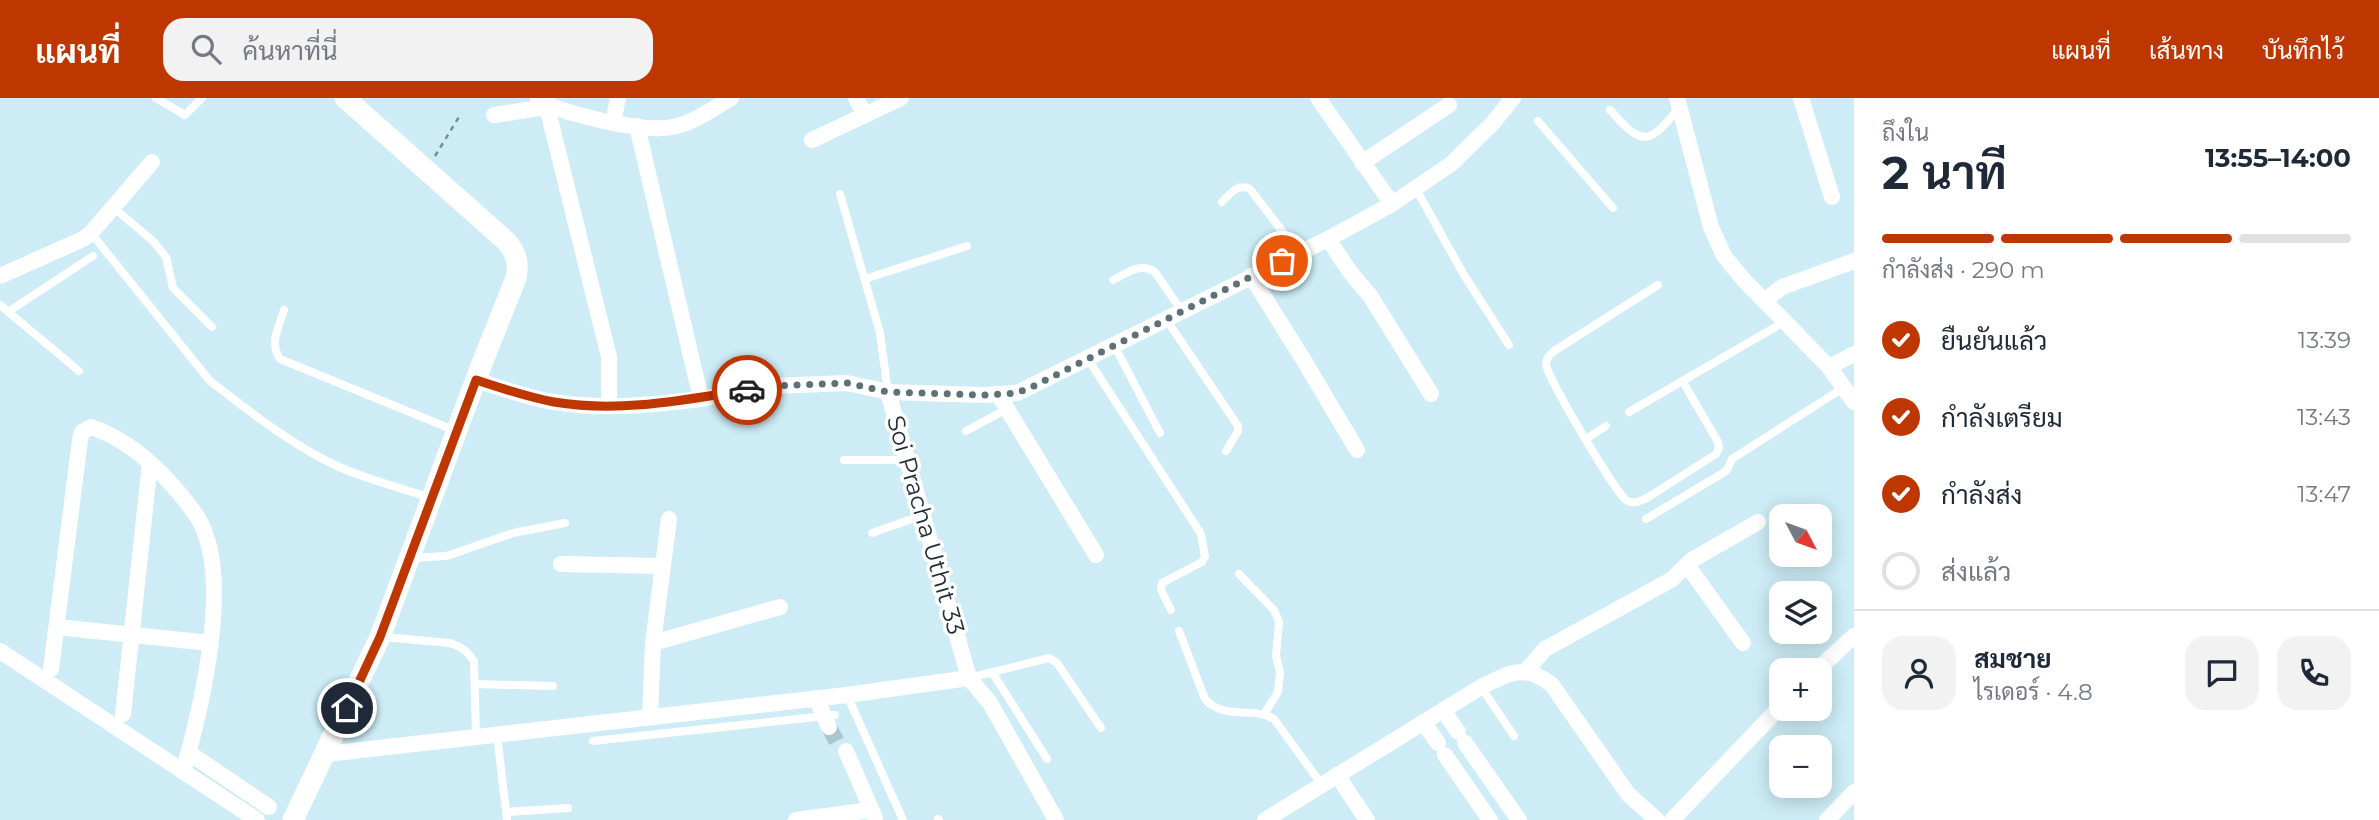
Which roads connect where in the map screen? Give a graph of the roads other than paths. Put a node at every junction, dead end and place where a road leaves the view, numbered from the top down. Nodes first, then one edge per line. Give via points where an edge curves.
1 (156, 98) edge
2 (202, 98) edge
3 (345, 98) edge
4 (618, 98) edge
5 (702, 98) edge
6 (731, 98) edge
7 (856, 98) edge
8 (901, 98) edge
9 (1318, 98) edge
10 (1801, 98) edge
11 (1514, 100) edge
12 (543, 103) edge
13 (1679, 103) edge
14 (1449, 105) dead end
15 (1610, 110) dead end
16 (865, 115) junction
17 (494, 116) dead end
18 (698, 118) junction
19 (1538, 121) dead end
20 (613, 122) junction
21 (637, 126) junction
22 (811, 140) dead end
23 (152, 162) dead end
24 (1362, 163) junction
25 (1416, 189) junction
26 (840, 194) dead end
27 (1832, 197) dead end
28 (1222, 202) dead end
29 (1392, 204) junction
30 (114, 208) junction
31 (1613, 208) dead end
32 (91, 233) junction
33 (1328, 239) junction
34 (967, 246) dead end
35 (1299, 253) junction
36 (93, 256) dead end
37 (1854, 261) edge
38 (0, 276) edge
39 (1251, 276) junction
40 (865, 279) junction
41 (1113, 279) dead end
42 (1658, 285) dead end
43 (1763, 301) junction
44 (0, 304) edge
45 (284, 310) dead end
46 (1181, 310) junction
47 (8, 312) junction
48 (1166, 319) junction
49 (1784, 322) junction
50 (212, 327) dead end
51 (1114, 345) junction
52 (1509, 345) dead end
53 (1854, 354) edge
54 (1088, 359) junction
55 (1829, 367) junction
56 (79, 371) dead end
57 (476, 380) junction
58 (1683, 382) junction
59 (1843, 388) junction
60 (888, 392) junction
61 (1431, 394) dead end
62 (701, 399) junction
63 (1003, 402) junction
64 (1854, 402) edge
65 (609, 406) junction
66 (1629, 412) dead end
67 (1606, 426) dead end
68 (966, 431) dead end
69 (457, 432) junction
70 (1160, 433) dead end
71 (1586, 439) junction
72 (1357, 450) dead end
73 (1226, 451) dead end
74 (844, 460) dead end
75 (908, 460) junction
76 (150, 463) junction
77 (432, 498) junction
78 (923, 515) junction
79 (669, 519) dead end
80 (1646, 519) dead end
81 (1758, 522) dead end
82 (565, 523) dead end
83 (872, 533) dead end
84 (1096, 555) dead end
85 (410, 558) junction
86 (561, 564) dead end
87 (1687, 565) junction
88 (663, 566) junction
89 (1239, 574) dead end
90 (780, 607) dead end
91 (1171, 610) dead end
92 (57, 627) junction
93 (1179, 632) dead end
94 (130, 635) junction
95 (1854, 636) edge
96 (380, 637) junction
97 (210, 643) junction
98 (653, 643) junction
99 (1743, 643) dead end
100 (0, 651) edge
101 (1830, 658) edge
102 (51, 669) dead end
103 (992, 672) junction
104 (1525, 672) junction
105 (969, 678) junction
106 (475, 684) junction
107 (553, 686) dead end
108 (1481, 687) junction
109 (847, 695) junction
110 (821, 697) junction
111 (1443, 710) junction
112 (1265, 713) junction
113 (124, 714) dead end
114 (650, 716) junction
115 (1769, 719) edge
116 (832, 720) joint
117 (1423, 722) junction
118 (1101, 728) dead end
119 (497, 734) junction
120 (476, 736) junction
121 (1514, 736) dead end
122 (593, 741) dead end
123 (1466, 744) junction
124 (843, 745) tunnel mouth
125 (189, 753) junction
126 (326, 754) junction
127 (1446, 756) junction
128 (1047, 759) dead end
129 (183, 772) junction
130 (1337, 775) junction
131 (1322, 785) junction
132 (1854, 792) edge
133 (269, 807) dead end
134 (568, 808) dead end
135 (874, 815) edge
136 (506, 816) edge
137 (257, 820) edge
138 (293, 820) edge
139 (796, 820) edge
140 (904, 820) edge
141 (1056, 820) edge
142 (1265, 820) edge
143 (1367, 820) edge
144 (1490, 820) edge
145 (1519, 820) edge
146 (1657, 820) edge
147 (1672, 820) edge
148 (1827, 820) edge

1 - 2 lane via 184,116
3 - 57 street via 517,255 516,278
4 - 20 street
5 - 18 street
6 - 18 street
7 - 16 street
8 - 16 street
9 - 24 street
10 - 27 street
11 - 25 street, Soi Pracha Uthit 33 via 1474,144
12 - 17 street
12 - 20 street
12 - 65 street via 609,357
13 - 15 lane via 1666,125 1644,138 1627,129
13 - 43 street via 1711,227 1724,256
14 - 24 street
16 - 22 street
18 - 21 street via 671,127
19 - 31 lane
20 - 21 street
21 - 62 street
23 - 30 street
24 - 29 street
25 - 29 street, Soi Pracha Uthit 33
25 - 52 lane
26 - 40 lane
28 - 35 lane via 1237,188 1250,189
29 - 33 street, Soi Pracha Uthit 33
30 - 32 street
30 - 50 lane via 166,257 173,288
32 - 38 street
32 - 77 lane via 210,381 226,394 339,467
33 - 35 street, Soi Pracha Uthit 33
33 - 61 street via 1371,297
34 - 40 lane
35 - 39 street, Soi Pracha Uthit 33
36 - 47 lane
37 - 43 street via 1782,287
39 - 46 street, Soi Pracha Uthit 33
39 - 72 street
40 - 60 lane
41 - 46 lane via 1140,267 1149,268
42 - 71 lane via 1547,357 1550,378
43 - 49 street
44 - 47 lane
45 - 69 lane via 274,342 280,359
46 - 48 street, Soi Pracha Uthit 33
47 - 56 lane
48 - 51 street, Soi Pracha Uthit 33
48 - 73 lane via 1237,426
49 - 55 street
49 - 58 lane
51 - 54 street, Soi Pracha Uthit 33
51 - 70 lane
53 - 55 street
54 - 63 street, Soi Pracha Uthit 33
54 - 91 lane via 1201,534 1202,562 1162,583
55 - 59 street
57 - 65 street via 547,401
57 - 69 street
58 - 66 lane
58 - 71 lane via 1719,448 1647,498 1627,501
59 - 64 street
59 - 80 lane via 1732,459 1723,473
60 - 62 street via 847,383 772,386
60 - 63 street, Soi Pracha Uthit 33
60 - 75 street, Soi Pracha Uthit 33
62 - 65 street
63 - 68 lane
63 - 84 street
67 - 71 lane
69 - 77 street
74 - 75 lane
75 - 78 street, Soi Pracha Uthit 33
76 - 92 street via 94,427 82,432
76 - 94 street
76 - 97 street via 200,521 208,544 214,576
77 - 85 street
78 - 83 lane
78 - 105 street, Soi Pracha Uthit 33
79 - 88 street
81 - 87 street
82 - 85 lane via 513,533 447,556
85 - 96 street
86 - 88 street
87 - 99 street
87 - 104 street via 1671,580 1545,649
88 - 98 street
89 - 112 lane via 1274,610 1279,622 1278,692
90 - 98 street
92 - 94 street
92 - 102 street
93 - 112 lane via 1205,699 1213,708
94 - 97 street
94 - 113 street
95 - 101 street
96 - 106 lane via 461,646 474,661
96 - 126 street
97 - 125 street
98 - 114 street
100 - 129 street
103 - 105 lane
103 - 118 lane via 1049,658
103 - 128 lane
104 - 108 street via 1510,673
104 - 146 street via 1539,674 1552,685 1623,788
105 - 109 street
105 - 141 street via 990,703
106 - 107 lane
106 - 120 lane
108 - 111 street
108 - 121 lane
109 - 110 street
109 - 140 lane
110 - 114 street
110 - 116 street
111 - 117 street
111 - 123 street
112 - 131 lane via 1282,728
114 - 119 street
115 - 147 street
116 - 122 lane
117 - 127 street
117 - 130 street
119 - 120 street
119 - 136 lane
120 - 126 street
123 - 127 street
123 - 145 street
124 - 135 street
125 - 129 street
125 - 133 street
126 - 138 street
127 - 144 street
129 - 137 street
130 - 131 street
130 - 143 street
131 - 142 street
132 - 148 street
134 - 136 lane
135 - 139 street

